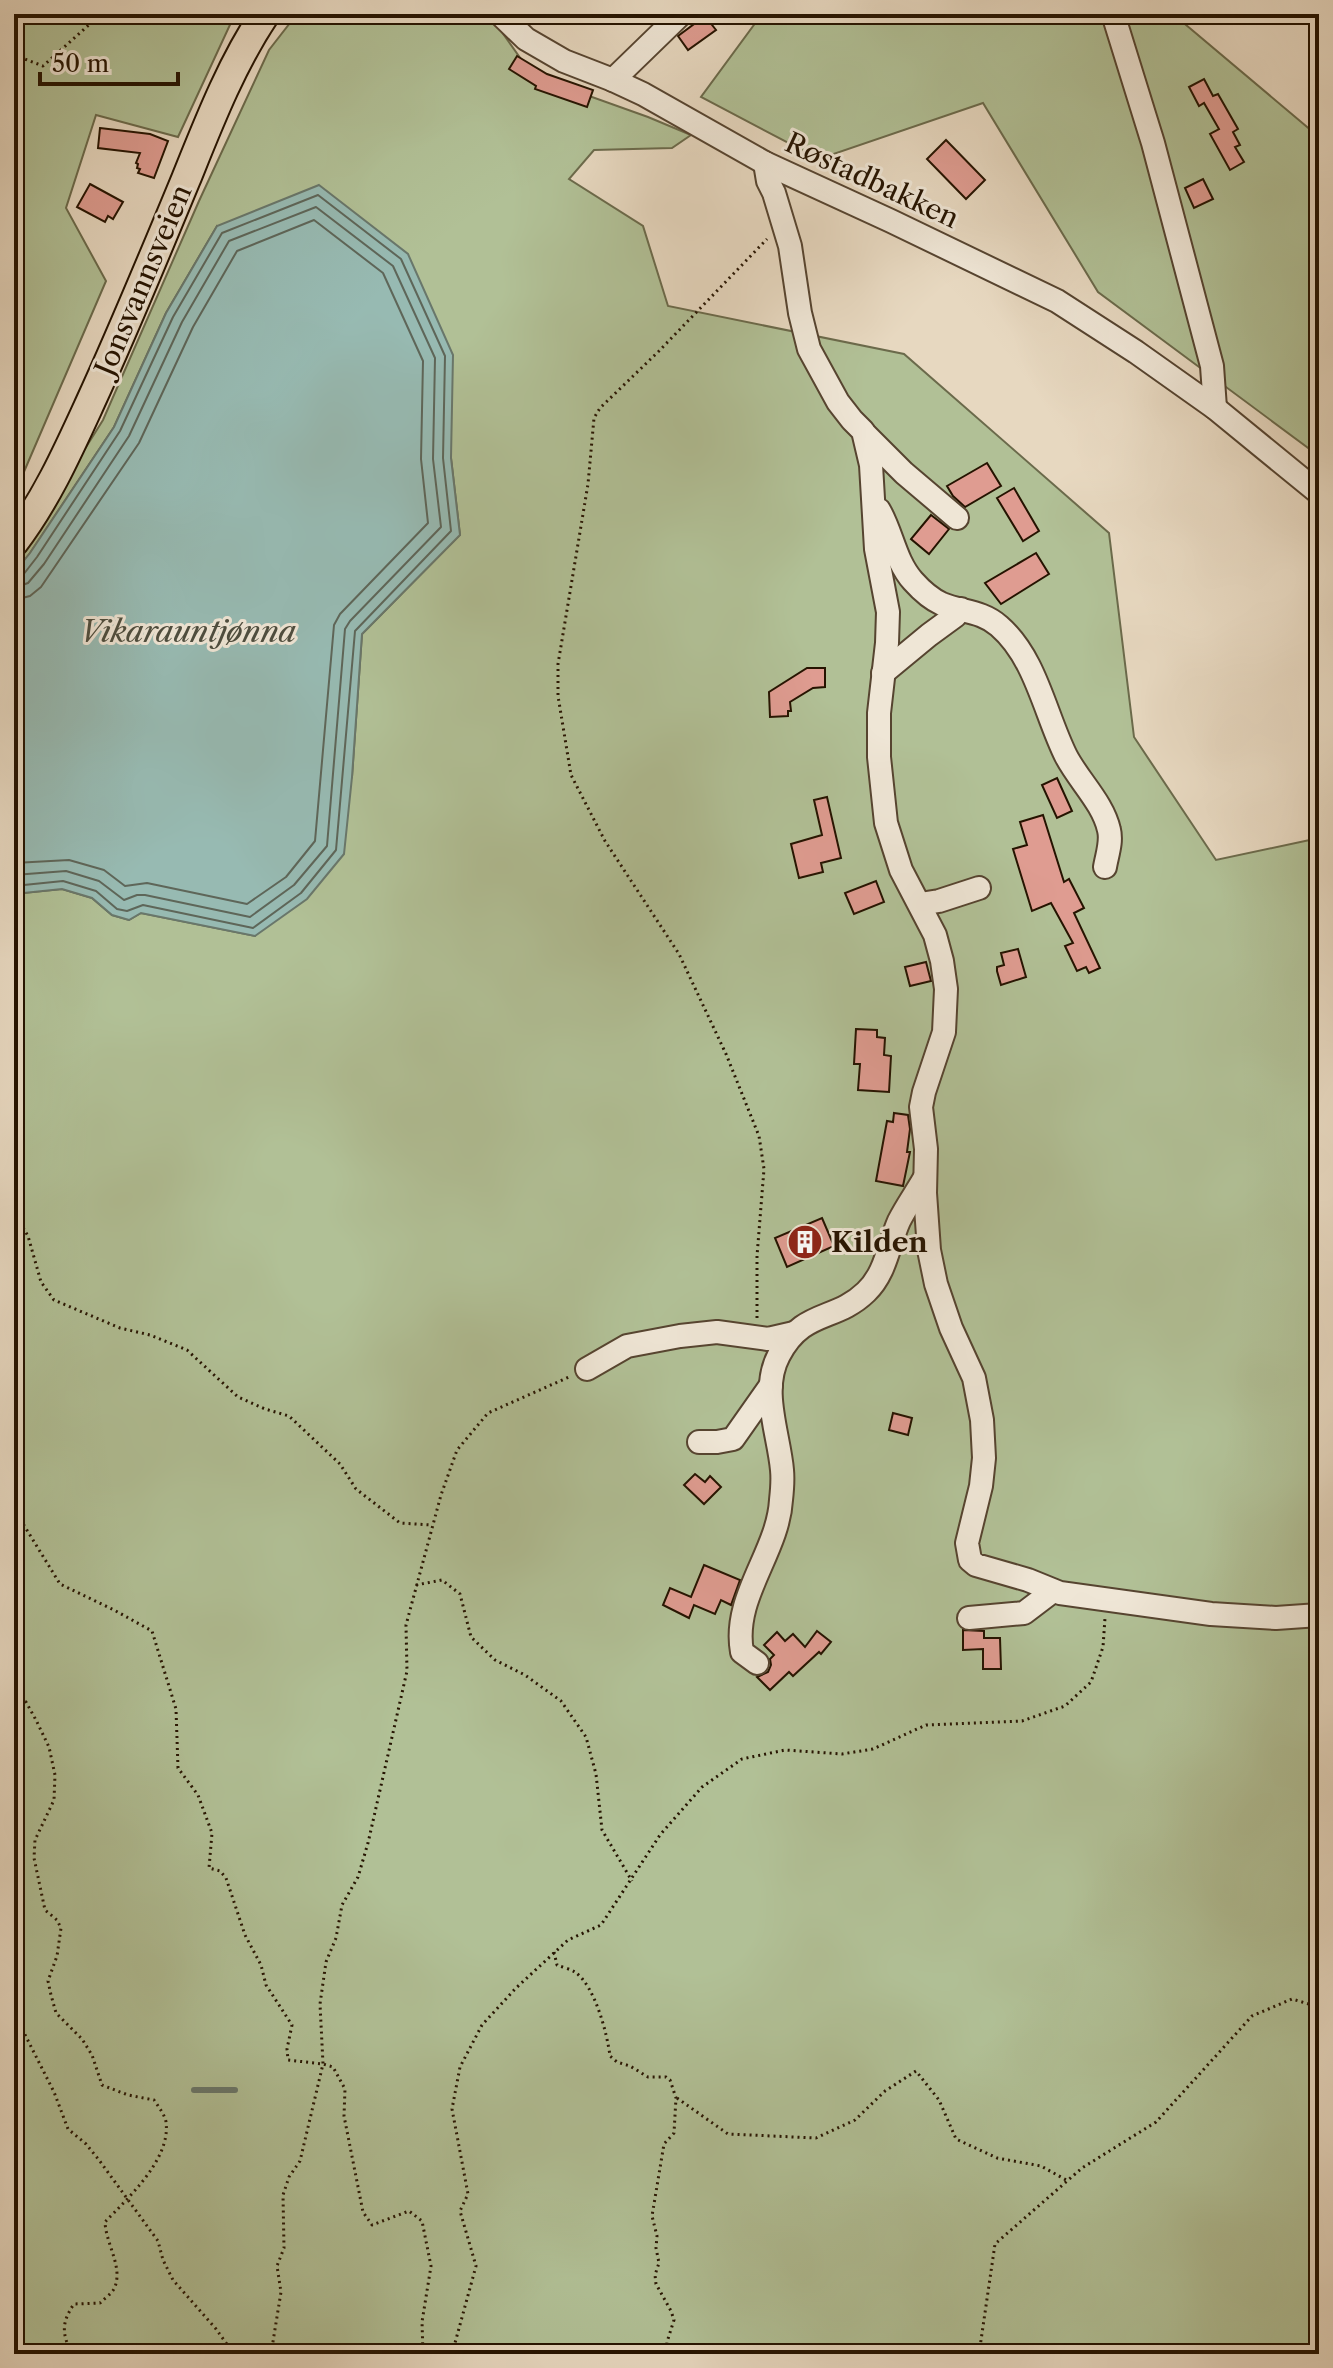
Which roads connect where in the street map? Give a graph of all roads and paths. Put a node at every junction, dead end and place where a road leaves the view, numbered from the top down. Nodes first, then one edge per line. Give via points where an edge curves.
1 (101, 14) edge
2 (265, 14) edge
3 (500, 14) edge
4 (681, 14) edge
5 (1113, 14) edge
6 (14, 55) edge
7 (613, 80) junction
8 (765, 163) junction
9 (783, 222) junction
10 (1215, 408) junction
11 (863, 431) junction
12 (1319, 493) edge
13 (874, 502) junction
14 (957, 518) dead end
15 (14, 542) edge
16 (961, 609) junction
17 (883, 673) junction
18 (1105, 867) dead end
19 (979, 888) dead end
20 (920, 904) junction
21 (925, 1178) junction
22 (14, 1212) edge
23 (794, 1333) junction
24 (758, 1339) junction
25 (587, 1369) joint
26 (771, 1385) junction
27 (699, 1442) dead end
28 (14, 1509) edge
29 (432, 1525) junction
30 (416, 1585) junction
31 (1053, 1591) junction
32 (1106, 1599) junction
33 (1319, 1615) edge
34 (969, 1618) dead end
35 (757, 1663) dead end
36 (14, 1697) edge
37 (632, 1881) junction
38 (554, 1952) junction
39 (1319, 2007) edge
40 (14, 2013) edge
41 (323, 2064) junction
42 (676, 2098) junction
43 (1068, 2181) junction
44 (127, 2198) junction
45 (72, 2354) edge
46 (234, 2354) edge
47 (271, 2354) edge
48 (423, 2354) edge
49 (452, 2354) edge
50 (666, 2354) edge
51 (979, 2354) edge

1 - 6 path via 43,66
2 - 15 main road, Jonsvannsveien via 231,72 68,452
3 - 7 street, Røstadbakken via 543,50
4 - 7 street
5 - 10 street via 1212,366
7 - 8 street, Røstadbakken
8 - 9 street
8 - 10 street, Røstadbakken via 1046,295
9 - 11 street via 809,349 838,402
9 - 24 path via 594,418 558,664 571,775 605,841 679,954 759,1136 764,1169
10 - 12 street, Røstadbakken
11 - 13 street
11 - 14 street
13 - 16 street via 911,580 942,604
13 - 17 street via 888,612
16 - 17 street
16 - 18 street via 992,620 1022,656 1067,759 1104,815 1110,832
17 - 20 street via 879,757 886,823 901,870
19 - 20 street
20 - 21 street via 935,935 946,989 944,1032 921,1107
21 - 23 street via 898,1223 874,1283 853,1302
21 - 31 street via 936,1284 974,1378 982,1420 984,1458 967,1543 970,1560
22 - 29 path via 28,1236 41,1282 54,1300 187,1350 238,1397 289,1416 340,1464 356,1489 400,1523
23 - 24 street
23 - 26 street via 778,1356
24 - 25 street via 717,1332 656,1340 627,1346
25 - 29 path via 488,1413 457,1450
26 - 27 street via 733,1439
26 - 35 street via 782,1471 778,1527 750,1589 740,1640 742,1652
28 - 41 path via 60,1584 152,1631 176,1709 178,1768 198,1795 212,1833 209,1868 226,1878 266,1985 292,2025 288,2060
29 - 30 path
30 - 37 path via 442,1580 460,1594 471,1637 495,1660 561,1701 586,1737 602,1830
30 - 41 path via 406,1625 407,1671 368,1843 326,1962 320,2004
31 - 32 street
31 - 34 street via 1024,1613
32 - 33 street via 1211,1614
32 - 37 path via 1103,1647 1091,1682 1065,1706 1022,1721 926,1725 873,1749 842,1754 785,1750 742,1759 702,1787 660,1835
36 - 44 path via 26,1702 36,1720 55,1775 54,1800 35,1840 34,1858 45,1910 61,1928 48,1981 56,2013 82,2039 102,2085 154,2100 166,2121 155,2164
37 - 38 path via 601,1925
38 - 42 path via 557,1965 577,1973 592,1997 610,2056 648,2077 666,2077
38 - 49 path via 482,2025 460,2067 452,2109 468,2194 460,2211 476,2266
39 - 43 path via 1292,1999 1252,2016 1156,2122
40 - 44 path via 68,2129 93,2152
41 - 47 path via 300,2161 283,2195 284,2248 277,2266 281,2292
41 - 48 path via 333,2067 345,2089 344,2116 363,2212 372,2225 409,2211 422,2221 431,2266
42 - 43 path via 728,2134 816,2138 855,2120 916,2071 939,2100 956,2139 997,2158 1041,2166
42 - 50 path via 674,2133 664,2144 652,2216 659,2263 656,2284 674,2320
43 - 51 path via 995,2244
44 - 45 path via 105,2222 118,2268 114,2289 100,2303 74,2304 64,2319
44 - 46 path via 158,2241 173,2280

